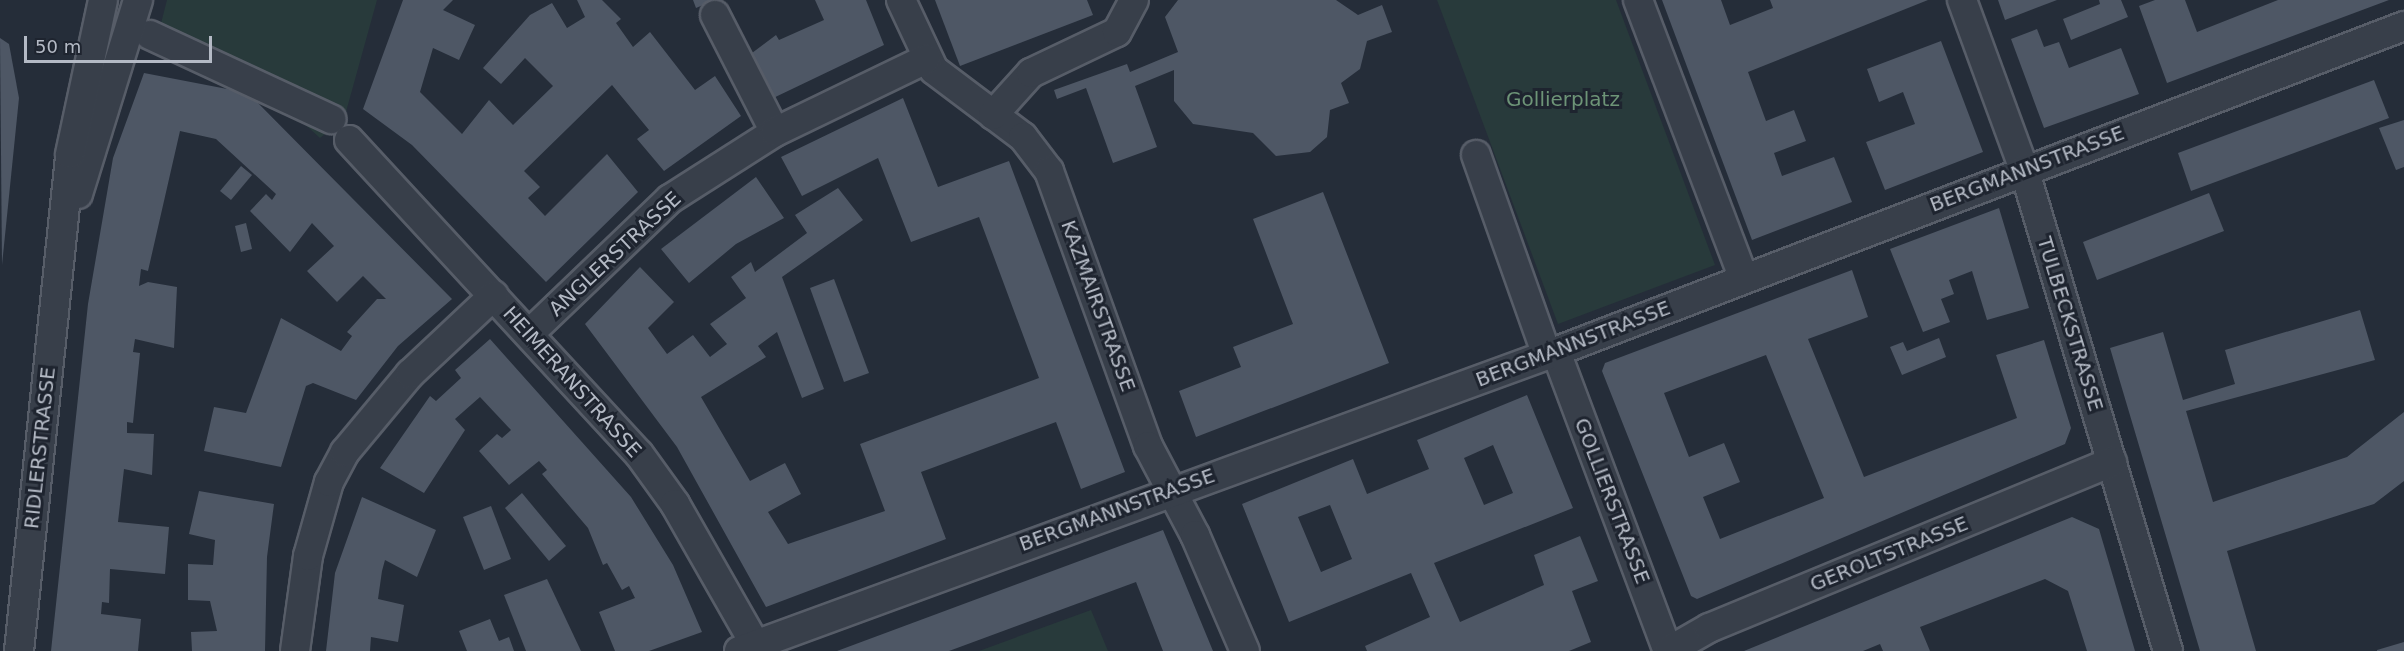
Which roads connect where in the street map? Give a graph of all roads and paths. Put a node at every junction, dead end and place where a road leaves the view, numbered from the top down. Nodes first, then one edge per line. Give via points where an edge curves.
1 (103, 0) edge
2 (138, 0) edge
3 (901, 0) edge
4 (1134, 0) edge
5 (1638, 0) edge
6 (1962, 0) edge
7 (715, 15) dead end
8 (2404, 26) edge
9 (150, 35) dead end
10 (926, 59) junction
11 (993, 115) junction
12 (775, 132) junction
13 (1476, 155) dead end
14 (2024, 169) junction
15 (63, 244) junction
16 (1744, 279) junction
17 (494, 295) junction
18 (529, 334) junction
19 (1551, 353) junction
20 (2112, 462) junction
21 (1171, 489) junction
22 (751, 649) edge
23 (19, 651) edge
24 (295, 651) edge
25 (1245, 651) edge
26 (1668, 651) edge
27 (2168, 651) edge

1 - 15 street, RIDLERSTRASSE via 70,154
2 - 15 street, RIDLERSTRASSE
3 - 10 street, KAZMAIRSTRASSE
4 - 11 street via 1117,32 1024,78
5 - 16 street
6 - 14 street, TULBECKSTRASSE
7 - 12 street
8 - 14 street, BERGMANNSTRASSE
9 - 17 street, HEIMERANSTRASSE via 340,130
10 - 11 street, KAZMAIRSTRASSE via 943,78
10 - 12 street, ANGLERSTRASSE
11 - 21 street, KAZMAIRSTRASSE via 1023,137 1049,171 1148,447
12 - 18 street, ANGLERSTRASSE via 670,199
13 - 19 street
14 - 16 street, BERGMANNSTRASSE
14 - 20 street, TULBECKSTRASSE
15 - 23 street, RIDLERSTRASSE
16 - 19 street, BERGMANNSTRASSE
17 - 18 street, HEIMERANSTRASSE
17 - 24 street via 410,374 345,452 329,482 308,556
18 - 22 street, HEIMERANSTRASSE via 657,479
19 - 21 street, BERGMANNSTRASSE
19 - 26 street, GOLLIERSTRASSE
20 - 26 street, GEROLTSTRASSE via 1709,628
20 - 27 street, TULBECKSTRASSE
21 - 22 street, BERGMANNSTRASSE
21 - 25 street, KAZMAIRSTRASSE

